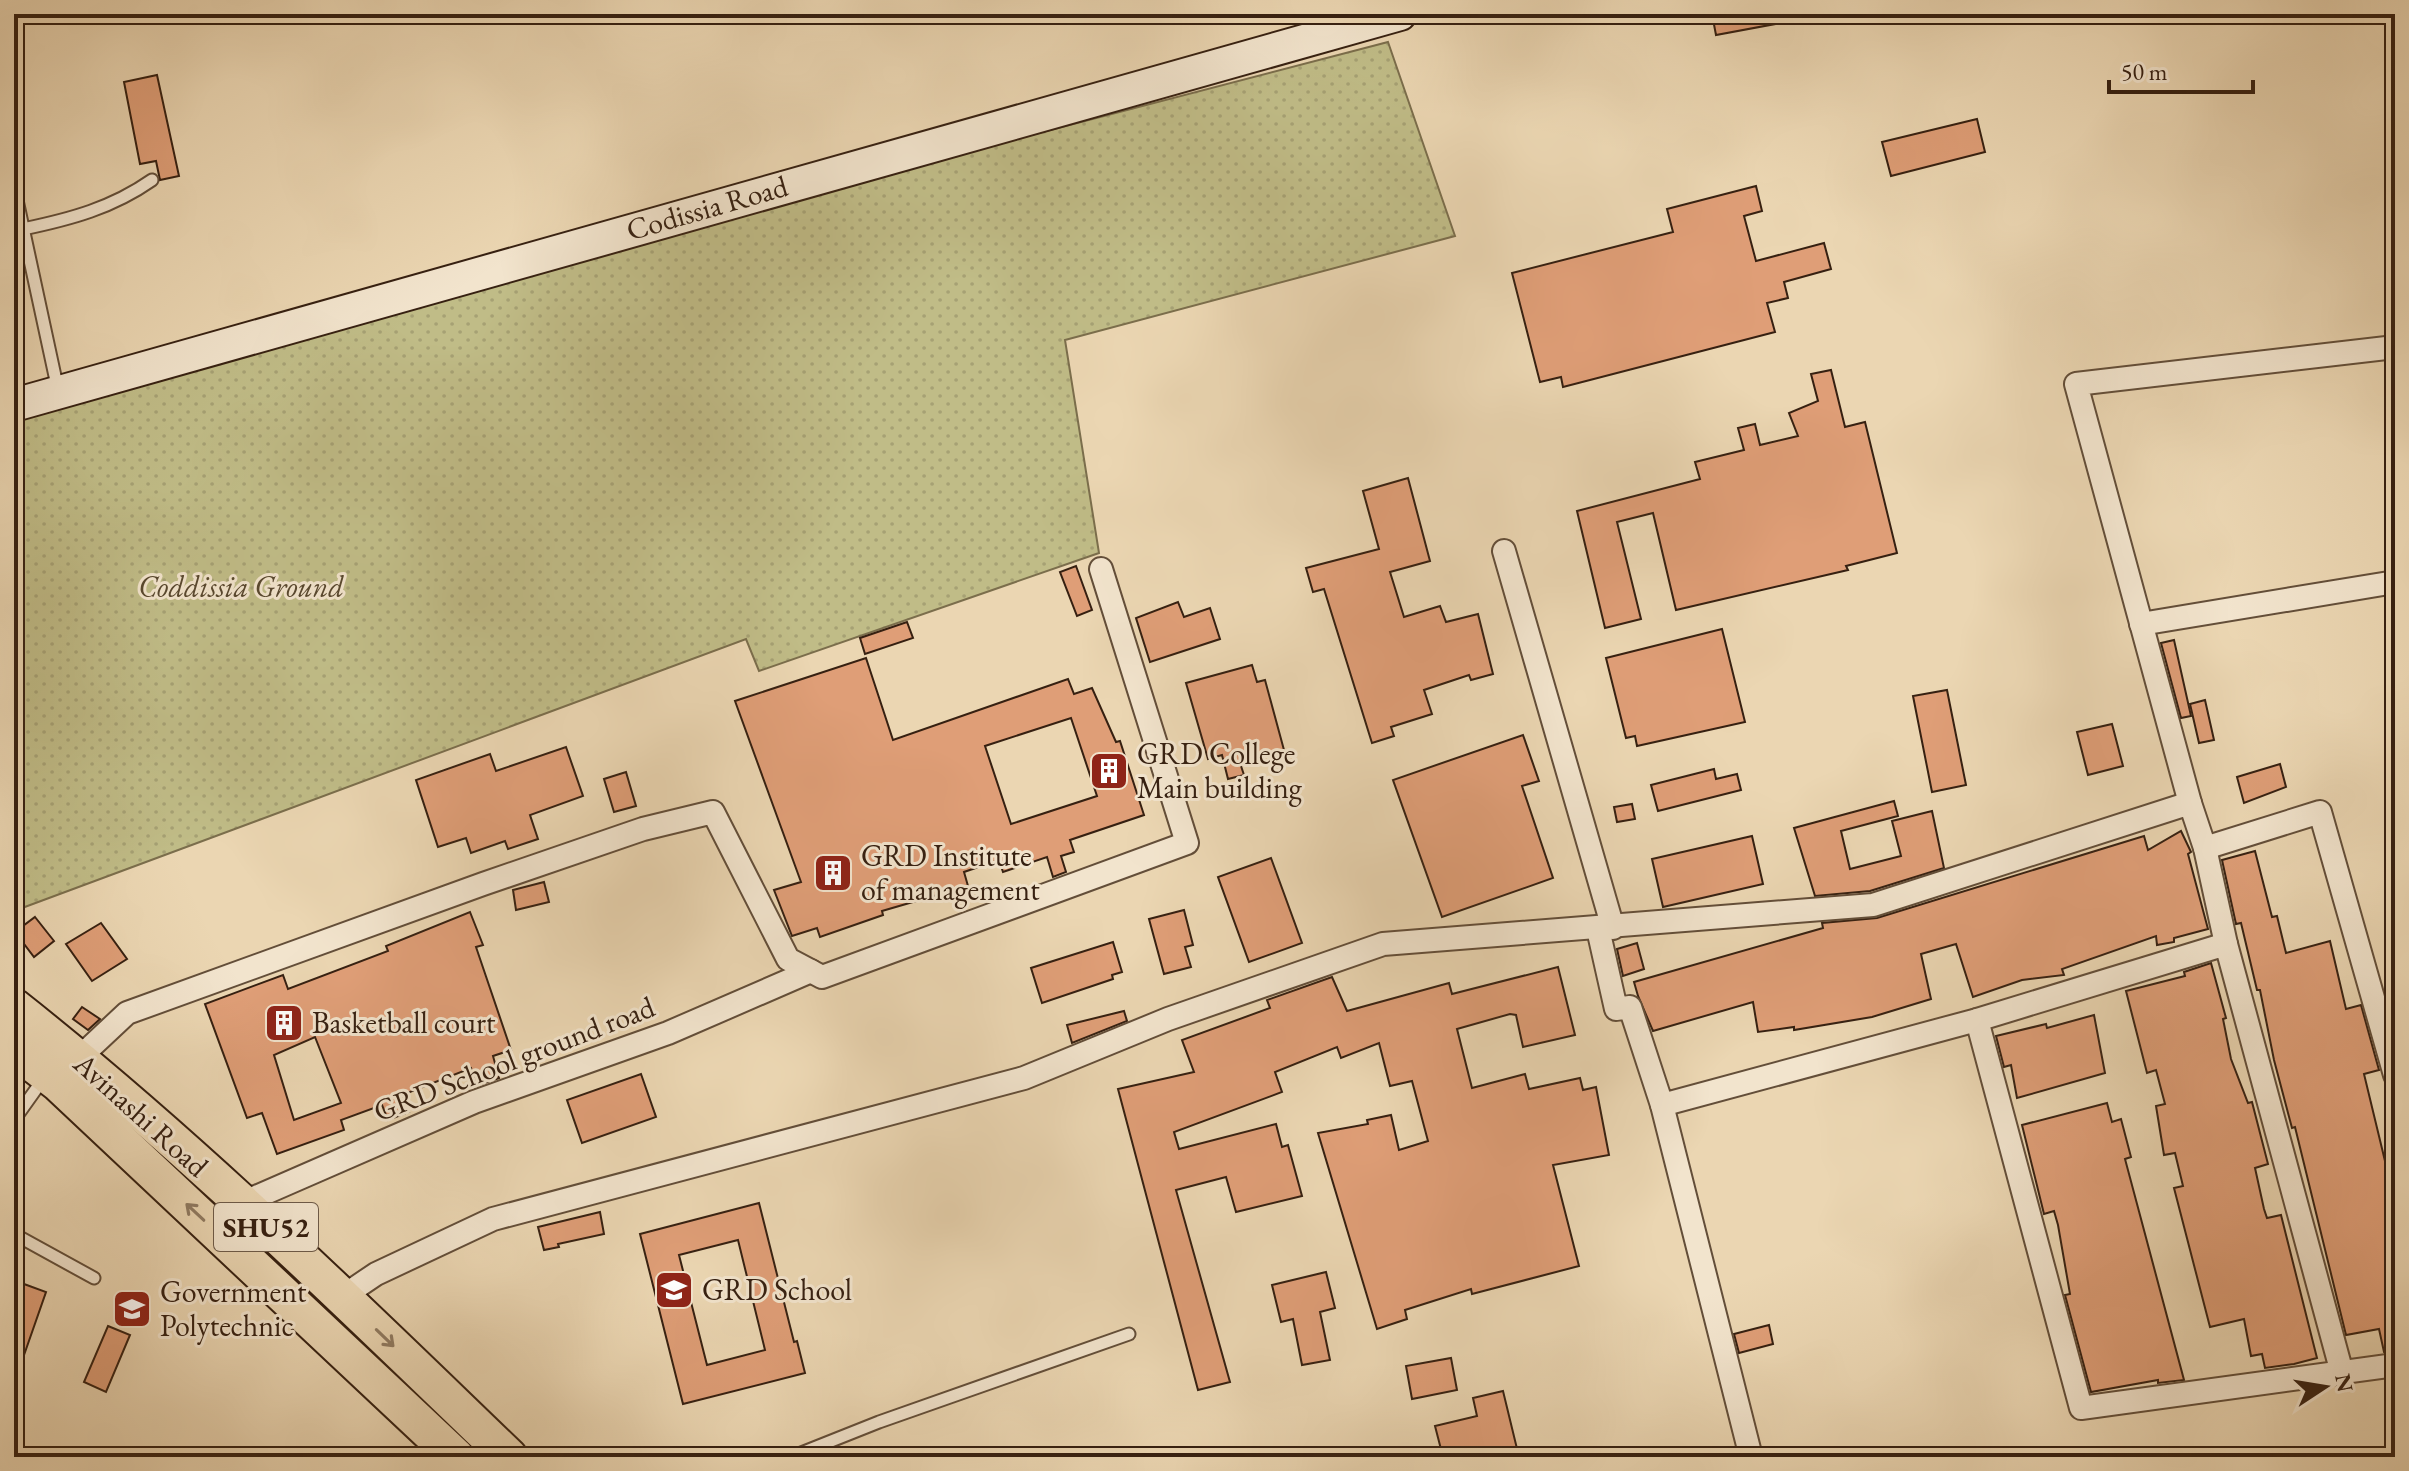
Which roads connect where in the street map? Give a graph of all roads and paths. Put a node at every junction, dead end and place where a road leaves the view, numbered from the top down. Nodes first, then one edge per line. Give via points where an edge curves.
1 (1400, 14) edge
2 (152, 180) dead end
3 (14, 186) edge
4 (23, 229) junction
5 (2395, 347) edge
6 (59, 394) junction
7 (14, 405) edge
8 (1504, 551) dead end
9 (1101, 569) dead end
10 (2395, 582) edge
11 (2141, 624) junction
12 (2190, 803) junction
13 (2205, 848) junction
14 (1605, 929) junction
15 (2226, 944) junction
16 (811, 971) junction
17 (14, 1007) edge
18 (1977, 1020) junction
19 (14, 1049) edge
20 (79, 1058) junction
21 (47, 1075) junction
22 (2395, 1075) edge
23 (1662, 1105) junction
24 (14, 1120) edge
25 (240, 1204) junction
26 (14, 1234) edge
27 (94, 1278) dead end
28 (342, 1297) junction
29 (1129, 1334) dead end
30 (2395, 1365) edge
31 (2342, 1373) junction
32 (456, 1457) edge
33 (509, 1457) edge
34 (791, 1457) edge
35 (1751, 1457) edge

1 - 6 street, Codissia Road
2 - 4 lane via 86,215
3 - 4 lane
4 - 6 lane
5 - 11 street via 2076,384
6 - 7 street, Codissia Road
8 - 14 street
9 - 16 street, GRD School ground road via 1187,843 822,977
10 - 11 street
11 - 12 street
12 - 13 street
12 - 14 street via 1873,905
13 - 15 street
13 - 22 street via 2320,812
14 - 23 street via 1616,1009 1630,1007
14 - 28 street via 1383,944 1168,1019 1024,1078 493,1219 376,1274
15 - 18 street
15 - 31 street
16 - 20 street via 788,959 713,812 643,829 127,1013
16 - 25 street, GRD School ground road via 668,1033 474,1102
17 - 20 main road, Avinashi Road / SHU52
18 - 23 street
18 - 31 street via 2081,1408
19 - 21 main road, Avinashi Road / SHU52
20 - 25 main road, Avinashi Road / SHU52
21 - 24 lane
32 -> 21 main road, Avinashi Road / SHU52
23 - 35 street
25 - 28 main road, Avinashi Road / SHU52
26 - 27 lane
28 -> 33 main road, Avinashi Road / SHU52
29 - 34 lane
30 - 31 street

